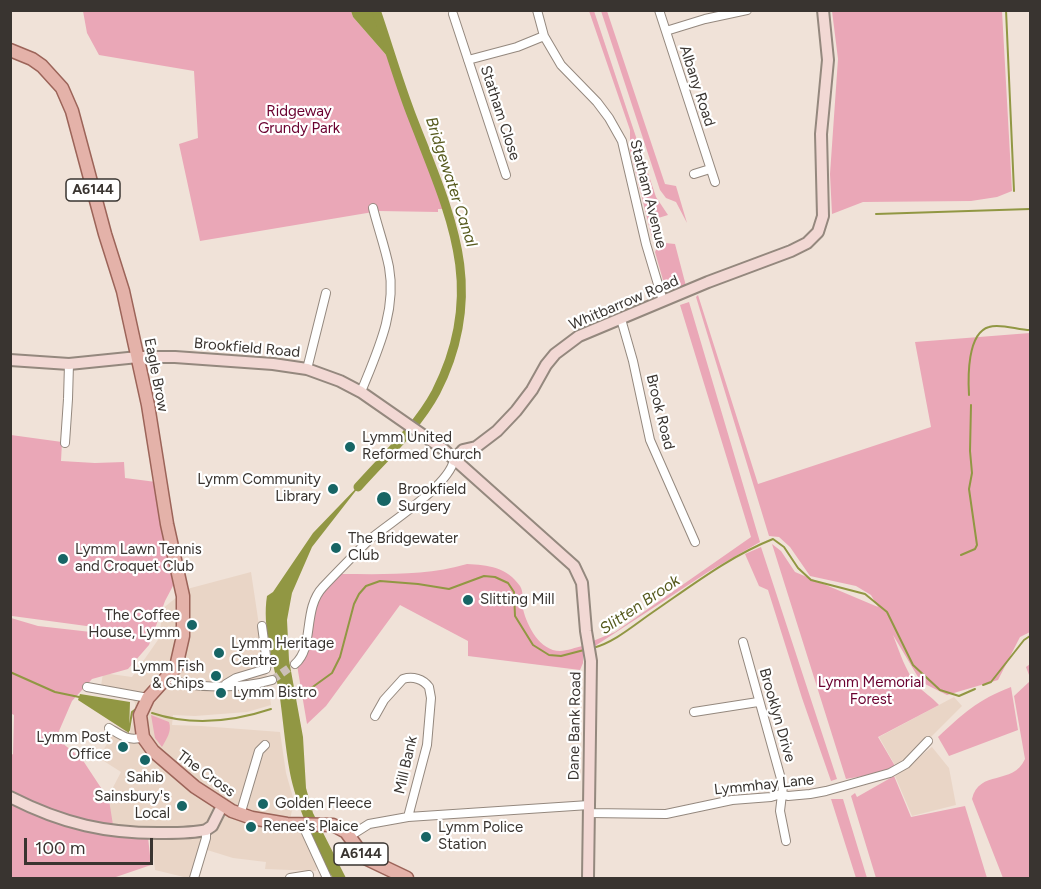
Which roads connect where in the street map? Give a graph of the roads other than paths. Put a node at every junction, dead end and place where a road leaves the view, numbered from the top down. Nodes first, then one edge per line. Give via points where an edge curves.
1 (537, 10) edge
2 (659, 10) edge
3 (747, 10) edge
4 (823, 10) edge
5 (453, 14) dead end
6 (666, 31) junction
7 (544, 36) junction
8 (10, 50) edge
9 (468, 60) junction
10 (710, 169) junction
11 (694, 174) dead end
12 (506, 175) dead end
13 (715, 182) dead end
14 (373, 208) dead end
15 (326, 293) dead end
16 (663, 301) junction
17 (621, 319) junction
18 (138, 357) junction
19 (10, 360) edge
20 (69, 364) junction
21 (307, 369) junction
22 (361, 392) junction
23 (65, 443) dead end
24 (454, 460) junction
25 (695, 542) dead end
26 (262, 626) dead end
27 (743, 642) dead end
28 (295, 664) tunnel mouth
29 (168, 678) junction
30 (272, 680) tunnel mouth
31 (224, 685) junction
32 (87, 687) dead end
33 (146, 700) junction
34 (758, 702) junction
35 (694, 712) dead end
36 (375, 716) dead end
37 (141, 727) junction
38 (109, 728) dead end
39 (928, 741) dead end
40 (265, 745) dead end
41 (781, 794) junction
42 (10, 797) edge
43 (222, 806) junction
44 (589, 809) junction
45 (240, 815) junction
46 (408, 817) junction
47 (306, 825) junction
48 (207, 830) junction
49 (350, 836) junction
50 (786, 841) dead end
51 (309, 875) dead end
52 (194, 879) edge
53 (290, 879) edge
54 (327, 879) edge
55 (407, 879) edge
56 (588, 879) edge

1 - 7 street, Statham Avenue
2 - 6 street, Albany Road
3 - 6 street
4 - 16 street, Whitbarrow Road via 828,60 821,134 823,216 818,232 791,251
5 - 9 street, Statham Close
6 - 10 street, Albany Road
7 - 9 street, Statham Close
7 - 16 street, Statham Avenue via 561,64 609,118 622,141
8 - 18 main road, Eagle Brow / A6144 via 42,66 62,88 72,111
9 - 12 street, Statham Close
10 - 11 street
10 - 13 street, Albany Road
14 - 22 street via 389,268 390,302 380,346
15 - 21 street
16 - 17 street, Whitbarrow Road
17 - 24 street, Whitbarrow Road via 579,336 555,354 497,431 476,447 463,450
17 - 25 street, Brook Road via 650,440
18 - 20 street, Brookfield Road
18 - 21 street, Brookfield Road
18 - 29 main road, Eagle Brow / A6144 via 183,596 181,651
19 - 20 street, Brookfield Road
20 - 23 street
21 - 22 street, Brookfield Road
22 - 24 street, Brookfield Road
24 - 28 street, Whitbarrow Road via 440,483 368,542 316,595 303,655
24 - 44 street, Dane Bank Road via 574,566 582,583 589,648
26 - 31 street via 266,669
27 - 34 street, Brooklyn Drive
29 - 31 street
29 - 33 main road, Eagle Brow / A6144
30 - 31 street
32 - 33 street
33 - 37 main road, Eagle Brow / A6144
34 - 35 street
34 - 41 street, Brooklyn Drive via 783,786
36 - 46 street, Mill Bank via 403,679 417,679 429,687 427,745
37 - 38 street via 128,739
37 - 43 main road, The Cross / A6144 via 155,754
39 - 41 street, Lymmhay Lane via 906,764 890,773 826,791
40 - 45 street via 259,751
41 - 44 street, Lymmhay Lane via 672,813
41 - 50 street, Brooklyn Drive
42 - 48 street via 88,828 135,833
43 - 45 main road, The Cross / A6144
43 - 48 street
44 - 46 street
44 - 56 street, Dane Bank Road
45 - 47 main road, The Cross / A6144
46 - 49 street via 369,824
47 - 49 main road, A6144 via 338,827
47 - 54 street
48 - 52 street
49 - 55 main road, A6144 via 365,858
51 - 53 street

